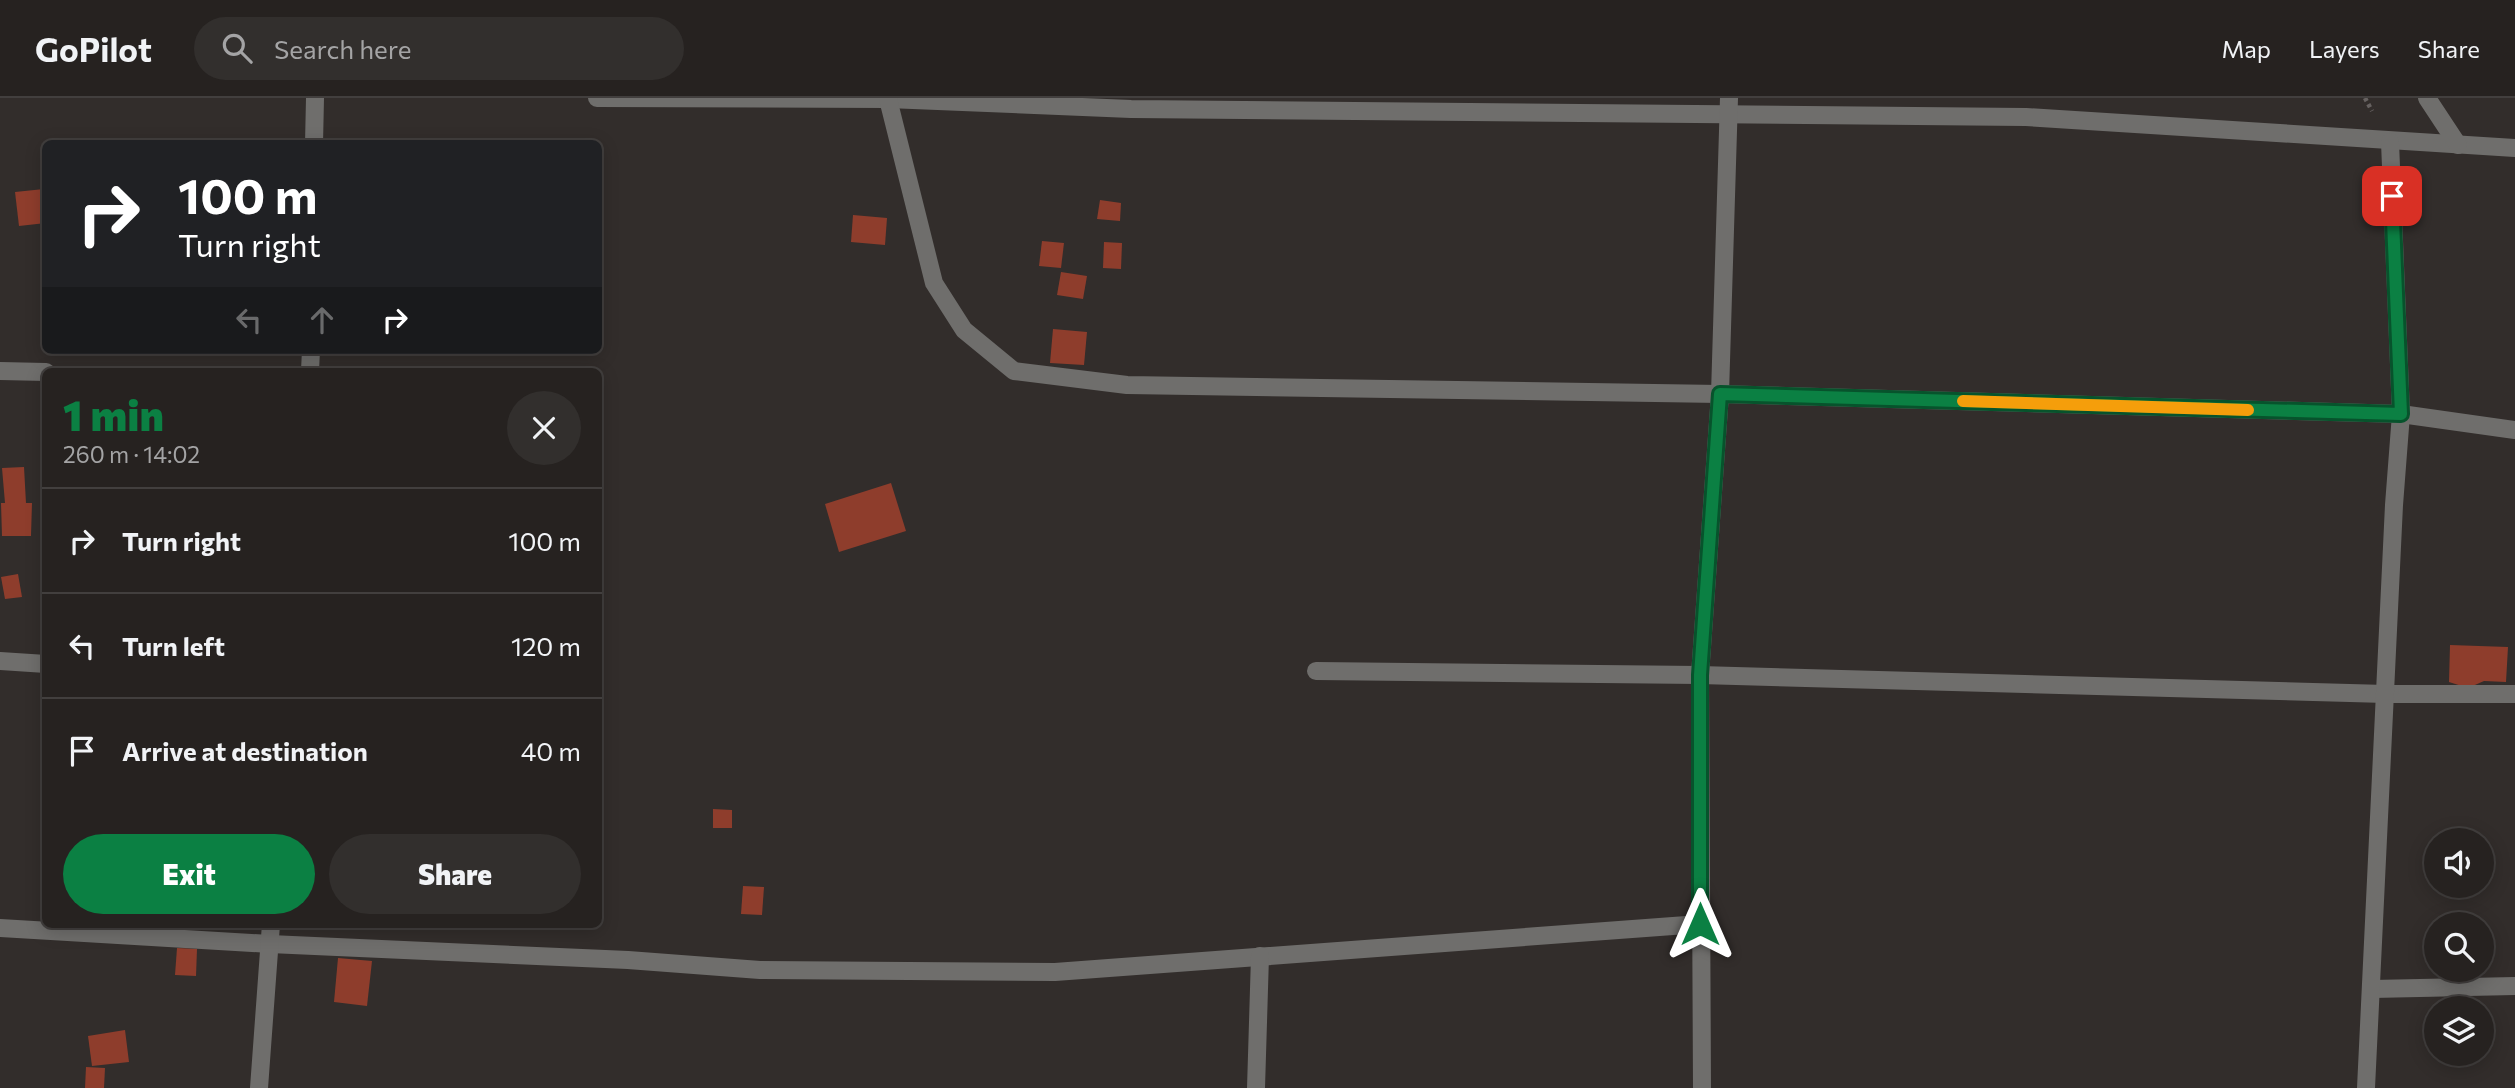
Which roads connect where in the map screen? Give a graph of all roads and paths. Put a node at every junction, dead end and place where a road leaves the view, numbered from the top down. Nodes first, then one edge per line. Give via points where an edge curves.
1 (315, 98) edge
2 (597, 98) edge
3 (2427, 98) edge
4 (888, 99) edge
5 (1728, 106) edge
6 (314, 140) edge
7 (2390, 142) junction
8 (2458, 145) junction
9 (2515, 148) edge
10 (0, 371) edge
11 (42, 372) edge
12 (1720, 394) junction
13 (2401, 414) junction
14 (2515, 430) edge
15 (0, 661) edge
16 (42, 664) edge
17 (1316, 671) dead end
18 (1700, 675) junction
19 (2386, 694) junction
20 (2515, 694) edge
21 (1700, 924) junction
22 (0, 928) edge
23 (271, 928) edge
24 (270, 944) junction
25 (1261, 956) junction
26 (2515, 986) edge
27 (2372, 989) junction
28 (259, 1088) edge
29 (1256, 1088) edge
30 (1702, 1088) edge
31 (2366, 1088) edge

1 - 6 street
2 - 4 street
3 - 8 street
4 - 5 street via 1130,109
4 - 12 street via 934,284 964,330 1014,371 1127,385
5 - 7 street via 2026,117
5 - 12 street
7 - 8 street
7 - 13 street
8 - 9 street
10 - 11 street
12 - 13 street
12 - 18 street
13 - 14 street
13 - 19 street
15 - 16 street
17 - 18 street
18 - 19 street
18 - 21 street
19 - 20 street
19 - 27 street
21 - 25 street
21 - 30 street
22 - 24 street
23 - 24 street
24 - 25 street via 760,970 909,972 1055,972
24 - 28 street
25 - 29 street
26 - 27 street
27 - 31 street

